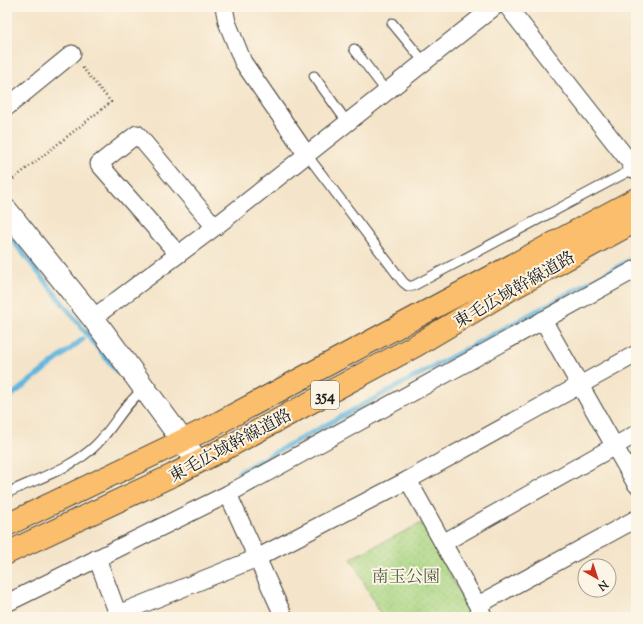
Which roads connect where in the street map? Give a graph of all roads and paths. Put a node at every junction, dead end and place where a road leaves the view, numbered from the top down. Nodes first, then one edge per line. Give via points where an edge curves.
1 (224, 7) edge
2 (494, 7) edge
3 (508, 7) edge
4 (392, 23) dead end
5 (354, 49) dead end
6 (72, 54) joint
7 (424, 62) junction
8 (314, 76) dead end
9 (386, 91) junction
10 (7, 106) edge
11 (347, 122) junction
12 (307, 155) junction
13 (634, 168) edge
14 (7, 184) edge
15 (636, 200) edge
16 (7, 211) edge
17 (636, 221) edge
18 (215, 227) junction
19 (178, 254) junction
20 (636, 269) edge
21 (93, 318) junction
22 (543, 320) junction
23 (636, 354) edge
24 (579, 385) junction
25 (144, 389) junction
26 (636, 434) edge
27 (183, 440) junction
28 (616, 446) junction
29 (198, 462) junction
30 (408, 480) junction
31 (636, 484) edge
32 (7, 493) edge
33 (228, 494) junction
34 (636, 519) edge
35 (7, 525) edge
36 (443, 543) junction
37 (7, 553) edge
38 (97, 558) junction
39 (257, 558) junction
40 (9, 607) edge
41 (481, 611) edge
42 (119, 615) edge
43 (284, 617) edge

1 - 12 street via 227,22 243,62
2 - 7 street
3 - 13 street
4 - 7 lane
5 - 9 lane
6 - 10 street
6 - 14 path via 111,102
7 - 9 street
8 - 11 lane
9 - 11 street
11 - 12 street
12 - 13 lane via 408,286 414,286
12 - 18 street
15 - 27 highway, 東毛広域幹線道路 / 354
16 - 21 street
17 - 29 highway, 東毛広域幹線道路 / 354 via 511,289 415,346
18 - 19 street
18 - 19 street via 137,134 99,164
19 - 21 street
20 - 22 street
21 - 25 street
22 - 24 street
22 - 33 street
23 - 24 street
24 - 28 street
24 - 30 street
25 - 27 street
25 - 32 lane via 90,451 65,466
26 - 28 street
27 - 29 street
27 - 35 highway, 東毛広域幹線道路 / 354
28 - 31 street
28 - 36 street
29 - 37 highway, 東毛広域幹線道路 / 354
30 - 36 street
30 - 39 street
33 - 38 street
33 - 39 street
34 - 41 street
36 - 41 street
38 - 40 street
38 - 42 street
39 - 42 street
39 - 43 street

